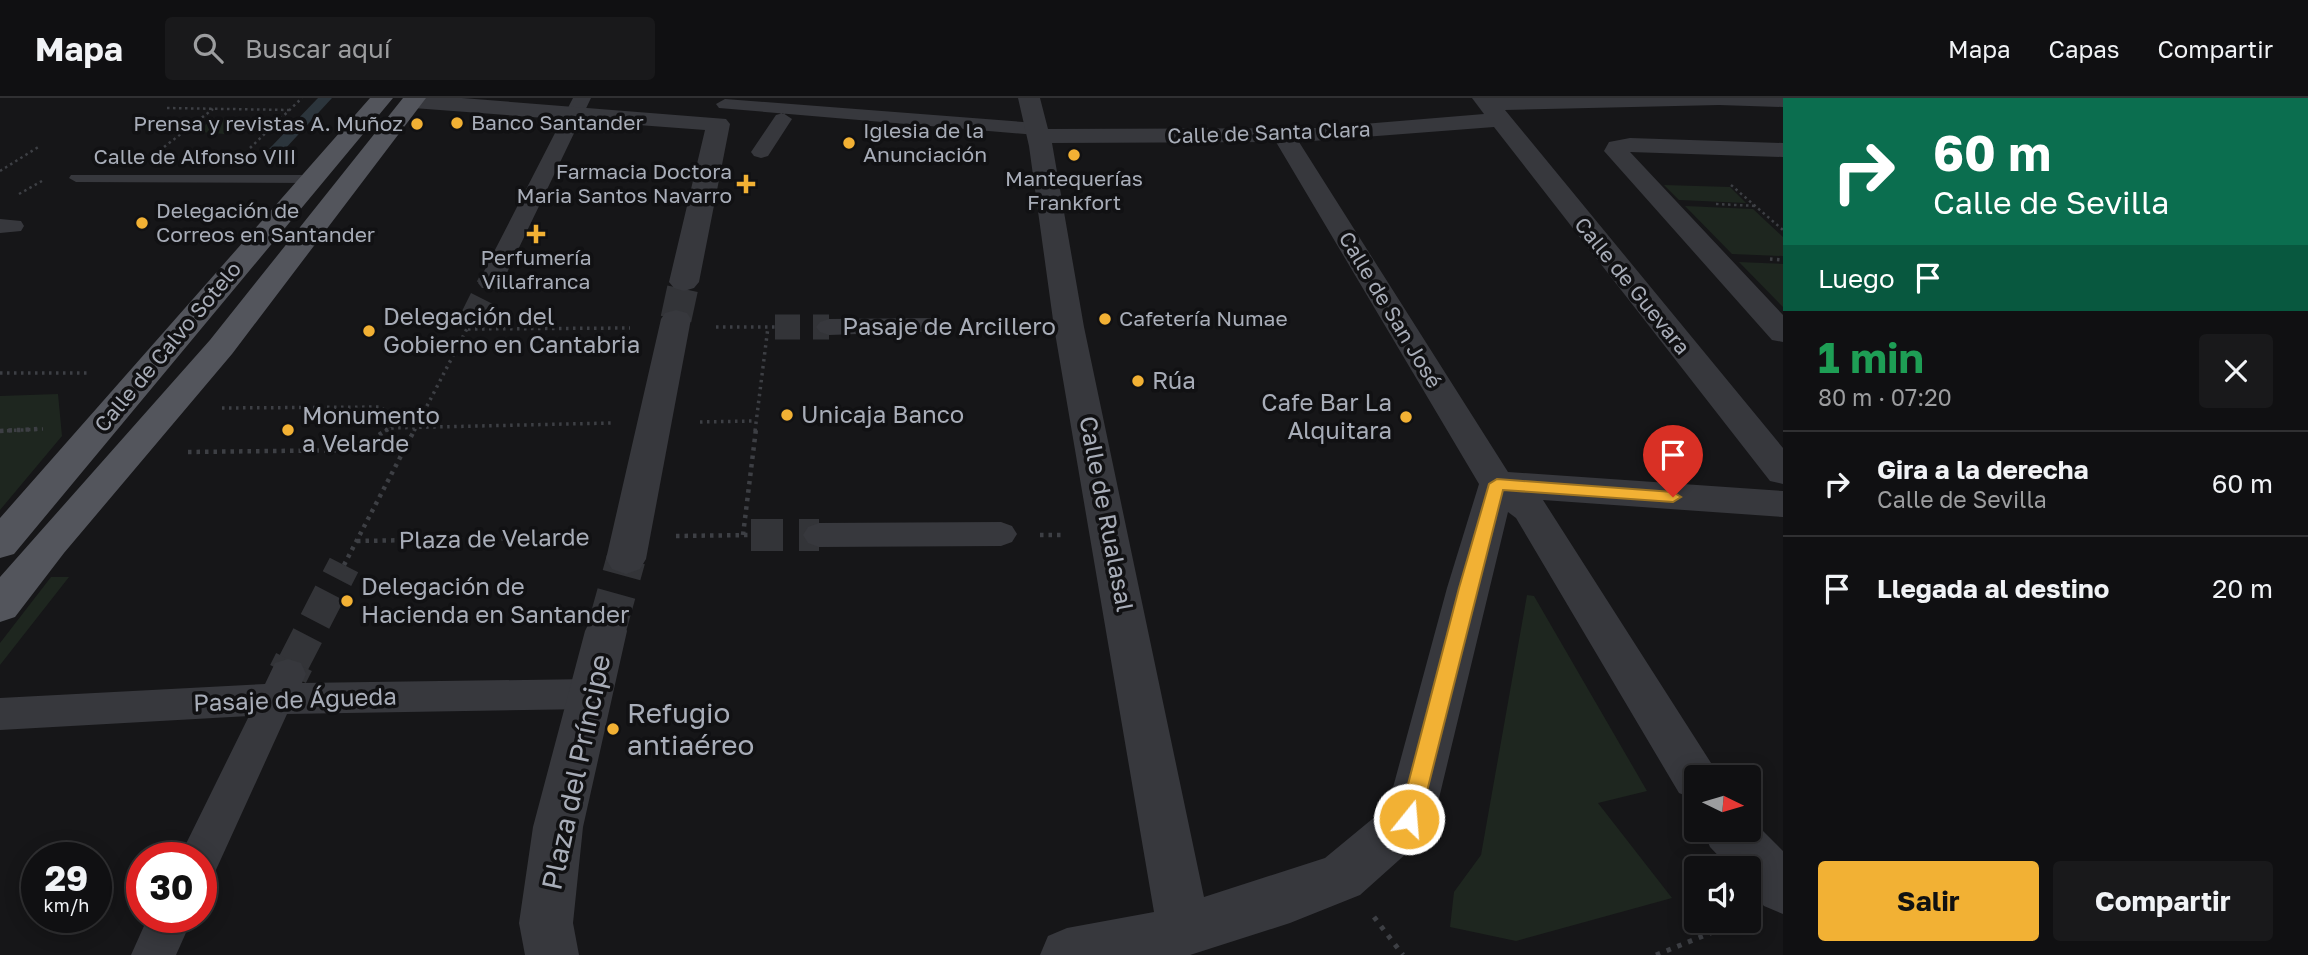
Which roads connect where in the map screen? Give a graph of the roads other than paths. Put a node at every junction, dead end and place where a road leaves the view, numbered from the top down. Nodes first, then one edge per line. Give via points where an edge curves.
1 (382, 98) edge
2 (1029, 98) edge
3 (414, 99) edge
4 (1783, 100) edge
5 (578, 105) edge
6 (1490, 107) edge
7 (724, 109) edge
8 (779, 111) junction
9 (1038, 132) junction
10 (1283, 135) junction
11 (1783, 150) edge
12 (761, 152) dead end
13 (76, 178) dead end
14 (314, 179) junction
15 (684, 282) tunnel mouth
16 (490, 283) tunnel mouth
17 (675, 323) tunnel mouth
18 (936, 326) road end
19 (829, 327) tunnel mouth
20 (1783, 333) edge
21 (1783, 472) edge
22 (1497, 484) junction
23 (1783, 504) edge
24 (1001, 534) road end
25 (819, 535) tunnel mouth
26 (0, 544) edge
27 (628, 548) tunnel mouth
28 (0, 606) edge
29 (606, 631) tunnel mouth
30 (282, 686) junction
31 (590, 694) junction
32 (0, 713) edge
33 (1688, 765) edge
34 (208, 842) edge
35 (1739, 842) edge
36 (1783, 888) edge
37 (163, 933) edge
38 (1156, 943) edge
39 (153, 955) edge
40 (552, 955) edge
41 (1068, 955) edge

1 - 14 main road, Calle de Calvo Sotelo
2 - 9 street, Calle de Rualasal
3 - 5 street
3 - 28 main road, Calle de Calvo Sotelo via 222,347 50,542
4 - 6 street, Calle de Santa Clara via 1719,98
5 - 7 street
5 - 16 street
6 - 10 street, Calle de Santa Clara
6 - 21 street, Calle de Guevara
7 - 8 street
7 - 15 street
8 - 9 street
8 - 12 street
9 - 10 street, Calle de Santa Clara
9 - 38 street, Calle de Rualasal via 1069,327 1111,536
10 - 22 street, Calle de San José
11 - 20 street via 1630,145 1616,151
13 - 14 lane, Calle de Alfonso VIII
14 - 26 main road, Calle de Calvo Sotelo
17 - 27 street
18 - 19 street, Pasaje de Arcillero
22 - 23 street
22 - 33 street, Calle de San José via 1530,509
22 - 38 street via 1409,819 1342,877
24 - 25 street
29 - 31 street, Plaza del Príncipe
30 - 31 street, Pasaje de Águeda
30 - 32 street, Pasaje de Águeda
30 - 34 street
31 - 40 street, Plaza del Príncipe via 550,877 546,923
35 - 36 street
37 - 39 street
38 - 41 street

